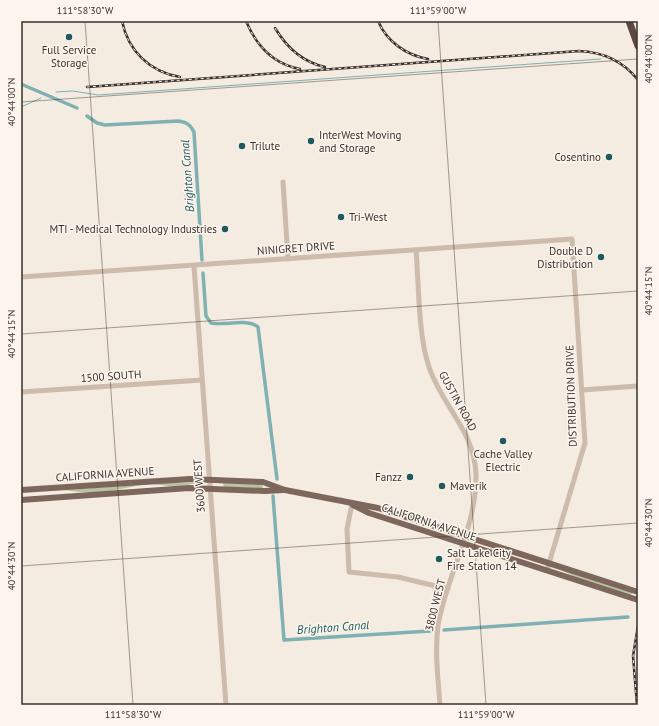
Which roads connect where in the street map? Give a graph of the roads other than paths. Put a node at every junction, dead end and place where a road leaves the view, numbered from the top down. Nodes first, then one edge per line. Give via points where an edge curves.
1 (629, 21) edge
2 (638, 46) edge
3 (283, 182) dead end
4 (572, 239) joint
5 (416, 250) junction
6 (288, 259) junction
7 (194, 266) junction
8 (21, 277) edge
9 (202, 380) junction
10 (638, 386) edge
11 (582, 390) junction
12 (21, 392) edge
13 (208, 479) junction
14 (147, 481) junction
15 (60, 488) junction
16 (209, 488) junction
17 (21, 490) edge
18 (147, 490) junction
19 (285, 490) junction
20 (61, 497) junction
21 (21, 500) edge
22 (352, 504) junction
23 (465, 536) junction
24 (463, 543) junction
25 (549, 563) junction
26 (547, 570) junction
27 (448, 589) junction
28 (638, 592) edge
29 (638, 600) edge
30 (226, 705) edge
31 (440, 705) edge

1 - 2 highway
3 - 6 street
4 - 5 street, NINIGRET DRIVE
4 - 11 street, DISTRIBUTION DRIVE
5 - 6 street, NINIGRET DRIVE
5 - 23 street, GUSTIN ROAD via 426,359 438,388 465,431 474,462 475,495
6 - 7 street, NINIGRET DRIVE
7 - 8 street, NINIGRET DRIVE
7 - 9 street, 3600 WEST
9 - 12 street, 1500 SOUTH
9 - 13 street, 3600 WEST
10 - 11 street
11 - 25 street, DISTRIBUTION DRIVE via 585,447
13 - 14 main road, CALIFORNIA AVENUE
13 - 16 street, 3600 WEST
13 - 19 main road, CALIFORNIA AVENUE via 263,482
14 - 15 main road, CALIFORNIA AVENUE
14 - 18 main road
15 - 17 main road, CALIFORNIA AVENUE
15 - 20 main road
16 - 18 main road, CALIFORNIA AVENUE
16 - 19 main road, CALIFORNIA AVENUE
16 - 30 street, 3600 WEST
18 - 20 main road, CALIFORNIA AVENUE
19 - 22 main road, CALIFORNIA AVENUE
20 - 21 main road, CALIFORNIA AVENUE
22 - 23 main road, CALIFORNIA AVENUE via 384,510
22 - 24 main road, CALIFORNIA AVENUE via 369,513
22 - 27 street via 347,529 349,572 398,577
23 - 24 street, 3800 WEST
23 - 25 main road, CALIFORNIA AVENUE
24 - 26 main road, CALIFORNIA AVENUE
24 - 27 street, 3800 WEST
25 - 26 street, DISTRIBUTION DRIVE
25 - 28 main road, CALIFORNIA AVENUE
26 - 29 main road, CALIFORNIA AVENUE
27 - 31 street, 3800 WEST via 437,635

